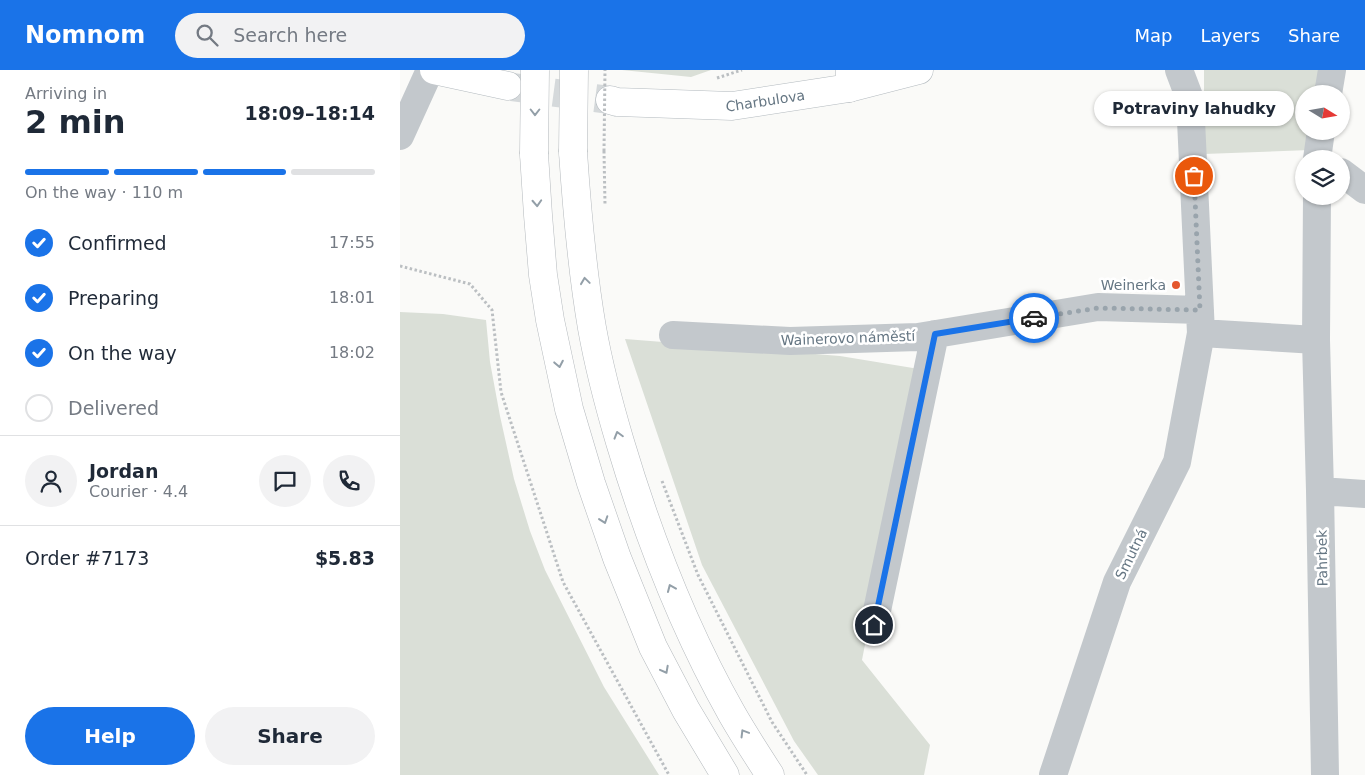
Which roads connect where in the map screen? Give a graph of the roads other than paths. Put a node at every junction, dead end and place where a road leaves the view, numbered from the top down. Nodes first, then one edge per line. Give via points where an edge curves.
1 (430, 70) edge
2 (434, 70) edge
3 (535, 70) edge
4 (574, 70) edge
5 (919, 70) edge
6 (1179, 70) edge
7 (1332, 70) edge
8 (849, 79) edge
9 (1330, 85) edge
10 (508, 86) tunnel mouth
11 (610, 100) tunnel mouth
12 (400, 136) edge
13 (1350, 179) edge
14 (1365, 190) edge
15 (1317, 205) edge
16 (1200, 321) junction
17 (935, 334) junction
18 (673, 335) dead end
19 (1316, 340) junction
20 (1320, 491) junction
21 (1365, 494) edge
22 (874, 625) dead end
23 (725, 775) edge
24 (770, 775) edge
25 (1053, 775) edge
26 (1325, 775) edge

1 - 12 street
2 - 10 main road
3 -> 23 main road, bridge via 534,154 543,275 569,409 617,558 652,647
24 -> 4 main road, bridge via 732,714 672,589 630,475 604,385 592,329 579,237 573,152
5 - 8 main road, Charbulova
6 - 16 street via 1190,99
7 - 9 street
8 - 11 main road, Charbulova via 732,106
13 - 14 street
15 - 19 street
16 - 17 street, Wainerovo náměstí via 1098,308
16 - 19 street, Wainerovo náměstí
16 - 25 street, Smutná via 1177,462 1117,582
17 - 18 street, Wainerovo náměstí via 790,342
17 - 22 street
19 - 20 street, Pahrbek
20 - 21 street
20 - 26 street, Pahrbek

